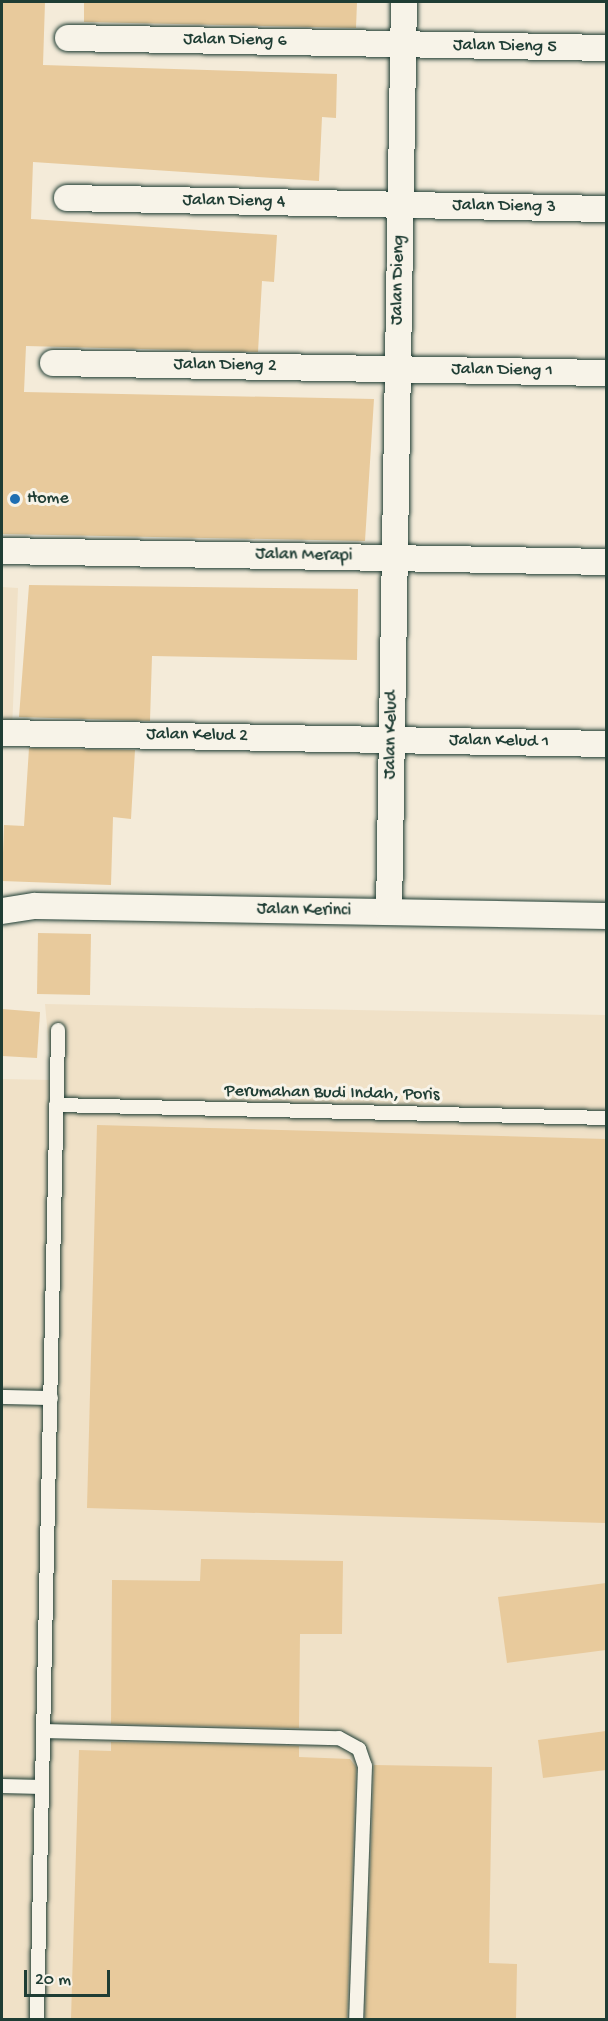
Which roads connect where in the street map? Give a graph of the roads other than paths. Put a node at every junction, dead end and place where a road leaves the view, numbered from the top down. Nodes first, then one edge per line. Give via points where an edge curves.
1 (404, 2) edge
2 (68, 38) dead end
3 (403, 45) junction
4 (606, 48) edge
5 (67, 198) dead end
6 (401, 205) junction
7 (606, 209) edge
8 (53, 363) dead end
9 (398, 369) junction
10 (606, 373) edge
11 (2, 551) edge
12 (395, 558) junction
13 (606, 562) edge
14 (2, 733) edge
15 (392, 740) junction
16 (606, 744) edge
17 (3, 909) edge
18 (389, 912) junction
19 (606, 916) edge
20 (58, 1030) dead end
21 (56, 1105) junction
22 (606, 1118) edge
23 (2, 1397) edge
24 (51, 1398) junction
25 (44, 1731) junction
26 (2, 1786) edge
27 (42, 1787) junction
28 (37, 2019) edge
29 (356, 2019) edge

1 - 3 street, Jalan Dieng
2 - 3 street, Jalan Dieng 6
3 - 4 street, Jalan Dieng 5
3 - 6 street, Jalan Dieng
5 - 6 street, Jalan Dieng 4
6 - 7 street, Jalan Dieng 3
6 - 9 street, Jalan Dieng
8 - 9 street, Jalan Dieng 2
9 - 10 street, Jalan Dieng 1
9 - 12 street, Jalan Dieng
11 - 12 street, Jalan Merapi
12 - 13 street, Jalan Merapi
12 - 15 street, Jalan Kelud
14 - 15 street, Jalan Kelud 2
15 - 16 street, Jalan Kelud 1
15 - 18 street, Jalan Kelud
17 - 18 street, Jalan Kerinci
18 - 19 street, Jalan Kerinci
20 - 21 lane
21 - 22 lane, Perumahan Budi Indah, Poris
21 - 24 lane
23 - 24 lane
24 - 25 lane
25 - 27 lane
25 - 29 lane via 339,1738 359,1749 364,1766
26 - 27 lane
27 - 28 lane

